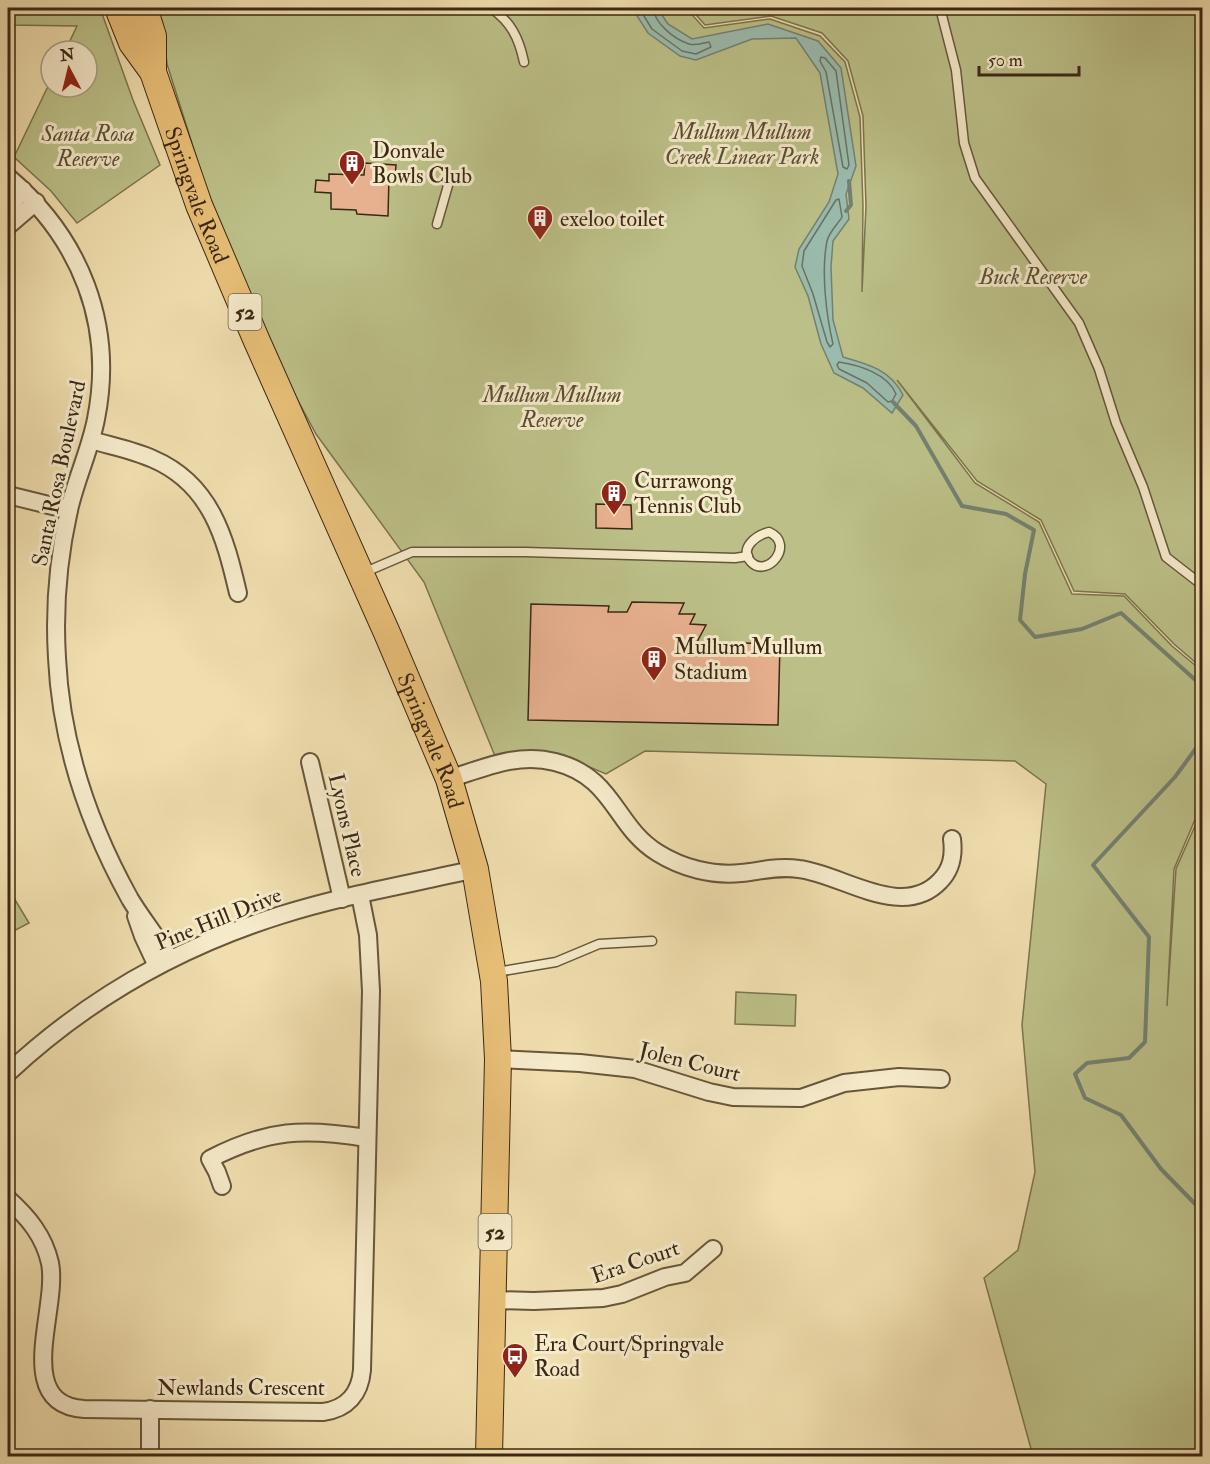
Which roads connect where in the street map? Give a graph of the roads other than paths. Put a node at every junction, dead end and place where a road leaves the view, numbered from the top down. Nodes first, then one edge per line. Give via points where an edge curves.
1 (118, 8) edge
2 (144, 8) edge
3 (491, 8) edge
4 (940, 8) edge
5 (524, 62) dead end
6 (153, 72) junction
7 (8, 177) edge
8 (449, 182) dead end
9 (23, 190) junction
10 (36, 202) junction
11 (8, 208) edge
12 (437, 224) dead end
13 (8, 226) edge
14 (91, 440) junction
15 (8, 495) edge
16 (69, 510) junction
17 (748, 556) junction
18 (361, 573) junction
19 (1203, 585) edge
20 (238, 593) dead end
21 (310, 762) dead end
22 (449, 780) junction
23 (952, 839) dead end
24 (475, 869) junction
25 (360, 895) junction
26 (342, 899) junction
27 (651, 941) dead end
28 (164, 962) junction
29 (493, 973) junction
30 (498, 1059) junction
31 (8, 1072) edge
32 (941, 1079) dead end
33 (367, 1138) junction
34 (222, 1186) dead end
35 (8, 1199) edge
36 (713, 1249) dead end
37 (494, 1300) junction
38 (150, 1409) junction
39 (150, 1456) edge
40 (489, 1456) edge

1 - 6 main road, Springvale Road / 52 via 132,43
2 - 6 main road, Springvale Road / 52 via 153,36
3 - 5 lane via 515,30
4 - 19 lane via 956,69 964,143 975,178 1079,323 1166,557
6 - 18 main road, Springvale Road / 52 via 199,205
7 - 9 street, Santa Rosa Boulevard
8 - 12 lane
9 - 10 street, Santa Rosa Boulevard
9 - 11 street
10 - 13 street
10 - 14 street, Santa Rosa Boulevard via 75,259 98,326 101,380
14 - 16 street, Santa Rosa Boulevard
14 - 20 street via 155,460 192,487 209,506 219,528
15 - 16 street
16 - 28 street, Santa Rosa Boulevard via 56,607 63,713 76,772 91,815
17 - 17 lane via 747,549 759,535 769,532 780,540 777,558 764,567 752,563
17 - 18 lane via 412,552
18 - 22 main road, Springvale Road / 52
21 - 26 street, Lyons Place
22 - 23 street via 518,759 556,762 595,782 636,834 658,853 684,865 729,874 798,868 893,896 916,895 935,886 954,854
22 - 24 main road, Springvale Road / 52
24 - 25 street, Pine Hill Drive
24 - 29 main road, Springvale Road / 52
25 - 26 street, Pine Hill Drive
25 - 33 street, Newlands Crescent via 371,972
26 - 28 street, Pine Hill Drive via 244,928
27 - 29 lane via 598,944 556,962
28 - 31 street, Pine Hill Drive via 88,1008
29 - 30 main road, Springvale Road / 52
30 - 32 street, Jolen Court via 635,1069 733,1097 801,1098 844,1083 898,1077
30 - 37 main road, Springvale Road / 52
33 - 34 street via 306,1131 242,1143 210,1159
33 - 38 street, Newlands Crescent via 362,1370 354,1397 338,1409 323,1412
35 - 38 street, Newlands Crescent via 33,1224 50,1263 42,1371 50,1392 74,1408
36 - 37 street, Era Court via 685,1273 622,1294 603,1298
37 - 40 main road, Springvale Road / 52
38 - 39 street

